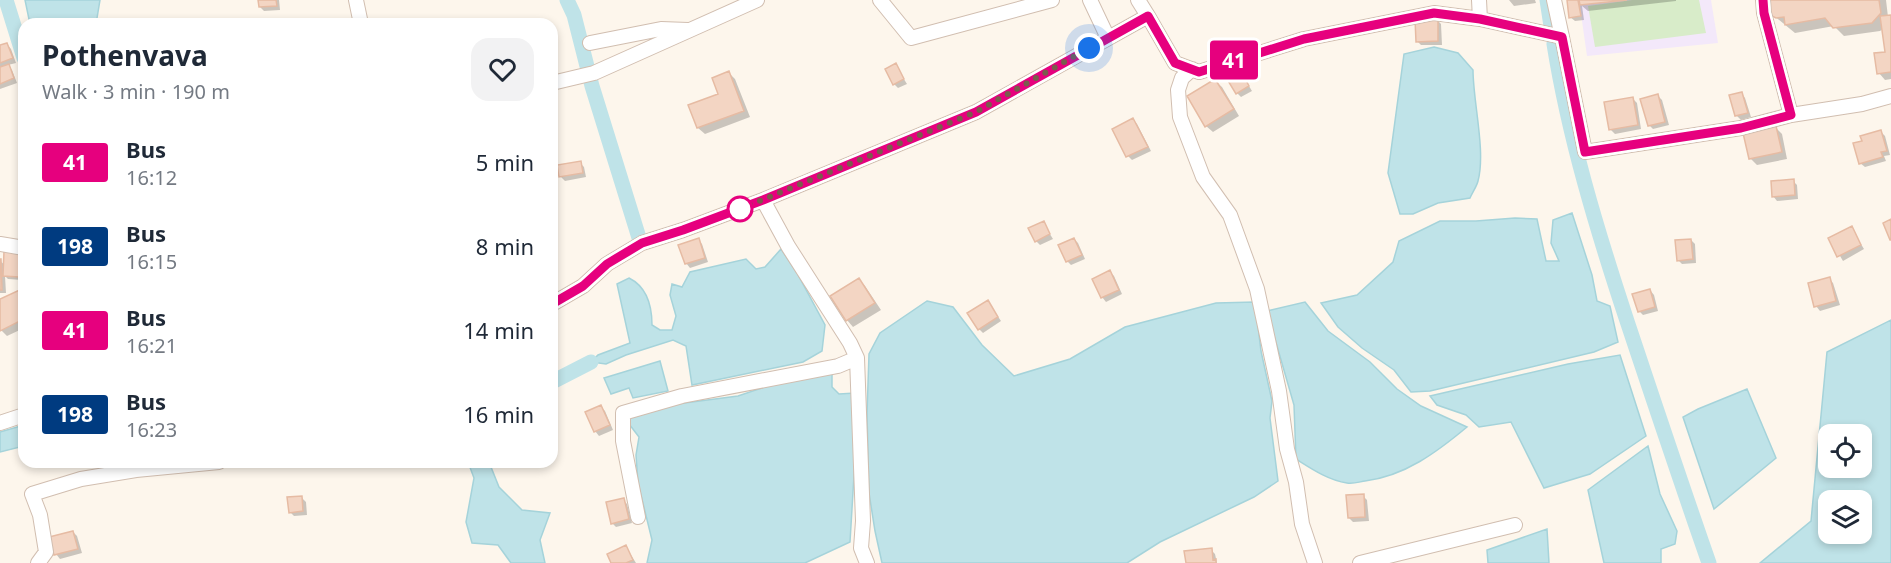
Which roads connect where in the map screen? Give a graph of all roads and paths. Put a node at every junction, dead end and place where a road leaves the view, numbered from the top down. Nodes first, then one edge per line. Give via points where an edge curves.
1 (357, 0) edge
2 (757, 0) edge
3 (879, 0) edge
4 (1052, 0) edge
5 (1090, 0) edge
6 (1138, 0) edge
7 (1479, 0) edge
8 (1554, 0) edge
9 (1763, 0) edge
10 (1148, 16) junction
11 (360, 18) edge
12 (1480, 19) junction
13 (693, 30) junction
14 (1562, 37) junction
15 (1108, 38) junction
16 (590, 43) dead end
17 (1192, 69) junction
18 (558, 82) edge
19 (1891, 96) edge
20 (1791, 115) junction
21 (763, 200) junction
22 (0, 244) edge
23 (18, 247) edge
24 (558, 301) edge
25 (856, 358) junction
26 (18, 417) edge
27 (0, 423) edge
28 (157, 468) edge
29 (638, 517) dead end
30 (1515, 525) dead end
31 (38, 563) edge
32 (867, 563) edge
33 (1315, 563) edge
34 (1360, 563) edge

1 - 11 street
2 - 13 street
3 - 4 street via 911,38
5 - 15 street
6 - 10 street
7 - 12 street
8 - 14 street
9 - 20 street
10 - 15 street
10 - 17 street via 1175,63
12 - 14 street
12 - 17 street via 1434,13 1304,39 1199,72
13 - 16 street via 661,29
13 - 18 street via 588,75
14 - 20 street via 1585,152 1741,128
15 - 21 street via 976,112
17 - 33 street via 1182,78 1178,90 1180,117 1203,177 1230,215 1257,289 1302,524
19 - 20 street
21 - 24 street via 642,243
21 - 25 street
22 - 23 street
25 - 29 street via 838,366 682,396 623,412 623,441
25 - 32 street via 861,548
26 - 27 street
28 - 31 street via 81,478 32,494 46,552
30 - 34 street

